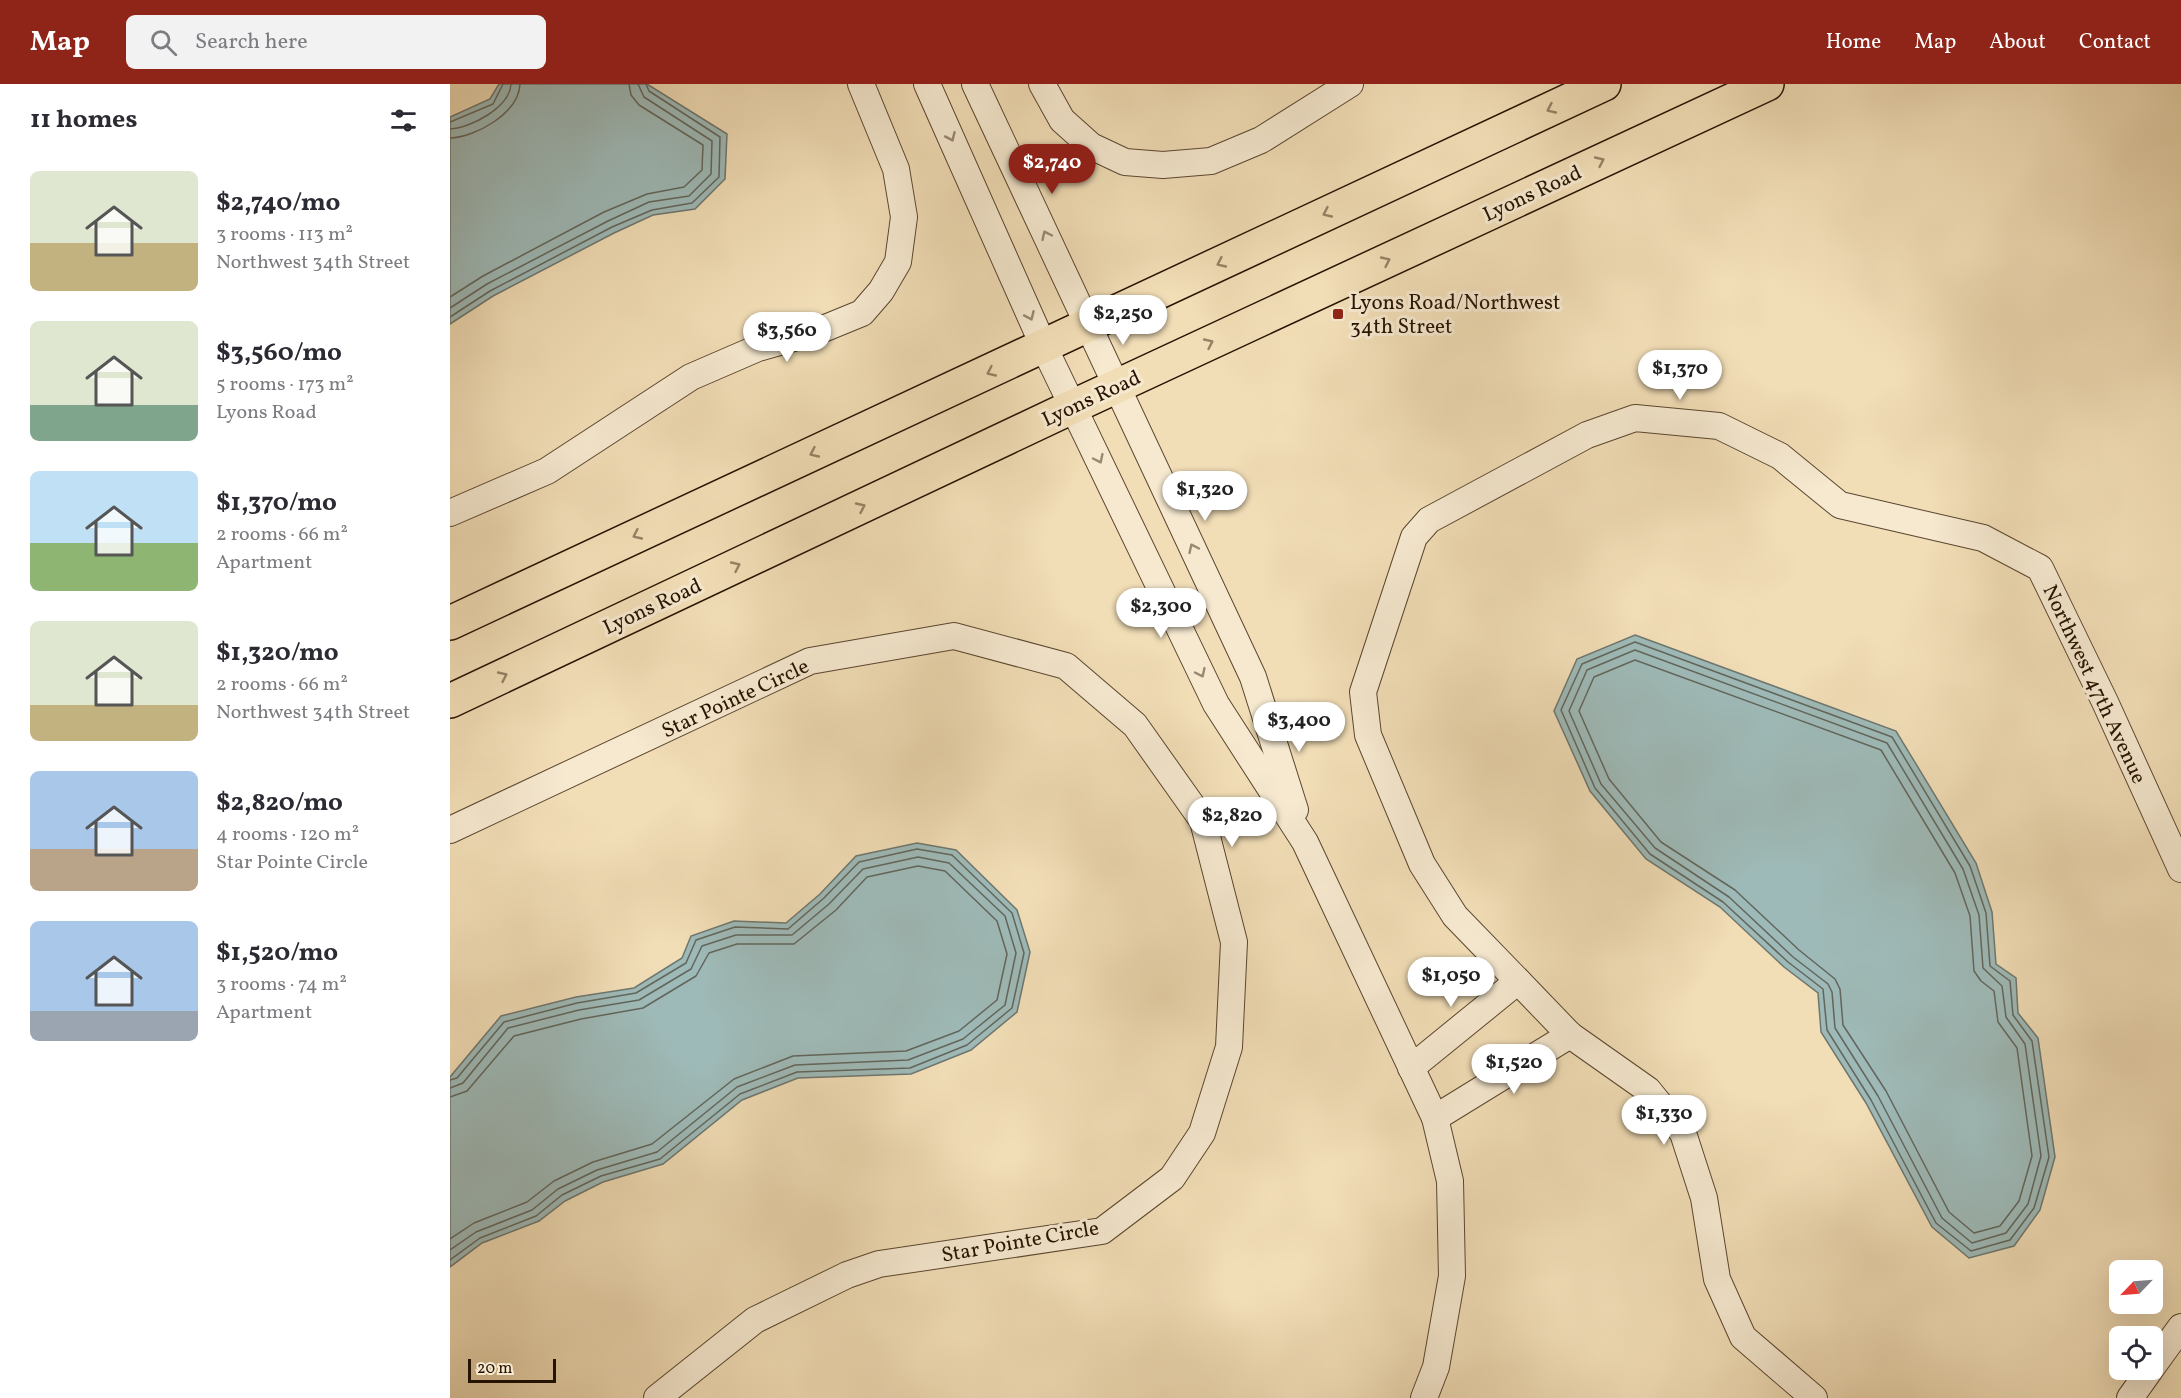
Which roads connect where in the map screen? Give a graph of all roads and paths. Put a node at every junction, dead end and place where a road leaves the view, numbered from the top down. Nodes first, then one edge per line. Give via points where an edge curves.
1 (861, 84) edge
2 (927, 84) edge
3 (975, 84) edge
4 (1042, 84) edge
5 (1350, 84) edge
6 (1604, 84) edge
7 (1767, 84) edge
8 (1089, 325) junction
9 (1044, 347) junction
10 (1118, 386) junction
11 (1074, 406) junction
12 (450, 513) edge
13 (450, 623) edge
14 (450, 701) edge
15 (450, 830) edge
16 (1305, 842) junction
17 (2181, 869) edge
18 (1518, 981) junction
19 (1570, 1035) junction
20 (1411, 1068) junction
21 (1435, 1118) junction
22 (2181, 1327) edge
23 (2163, 1352) edge
24 (2143, 1380) edge
25 (657, 1398) edge
26 (1424, 1398) edge
27 (1814, 1398) edge
28 (2130, 1398) edge

1 - 12 street via 896,169 904,218 898,262 862,313 818,331 758,348 691,377 547,471
2 -> 9 street
8 -> 3 street
4 - 5 street via 1062,120 1091,146 1125,162 1163,165 1211,161 1261,140
6 -> 8 main road
10 -> 7 main road, Lyons Road
8 - 9 main road
8 - 10 street
9 - 11 street
9 -> 13 main road
10 - 11 main road, Lyons Road
16 -> 10 street via 1252,678
14 -> 11 main road, Lyons Road
11 -> 16 street via 1216,704
15 - 25 street, Star Pointe Circle via 810,661 954,636 1066,666 1135,725 1203,821 1234,942 1229,1047 1202,1133 1172,1178 1102,1231 879,1264 847,1275 755,1320
16 - 20 street
17 - 18 street, Northwest 47th Avenue via 2040,568 1983,538 1840,505 1780,456 1719,426 1635,418 1587,435 1429,520 1414,537 1363,692 1368,735 1422,864 1455,916
18 - 19 street, Northwest 47th Avenue
18 - 20 street
19 - 21 street
19 - 27 street, Northwest 47th Avenue via 1648,1090 1683,1133 1704,1198 1717,1279 1743,1337
20 - 21 street
21 - 26 street via 1450,1182 1452,1276 1436,1367
22 - 23 street
24 - 28 street

